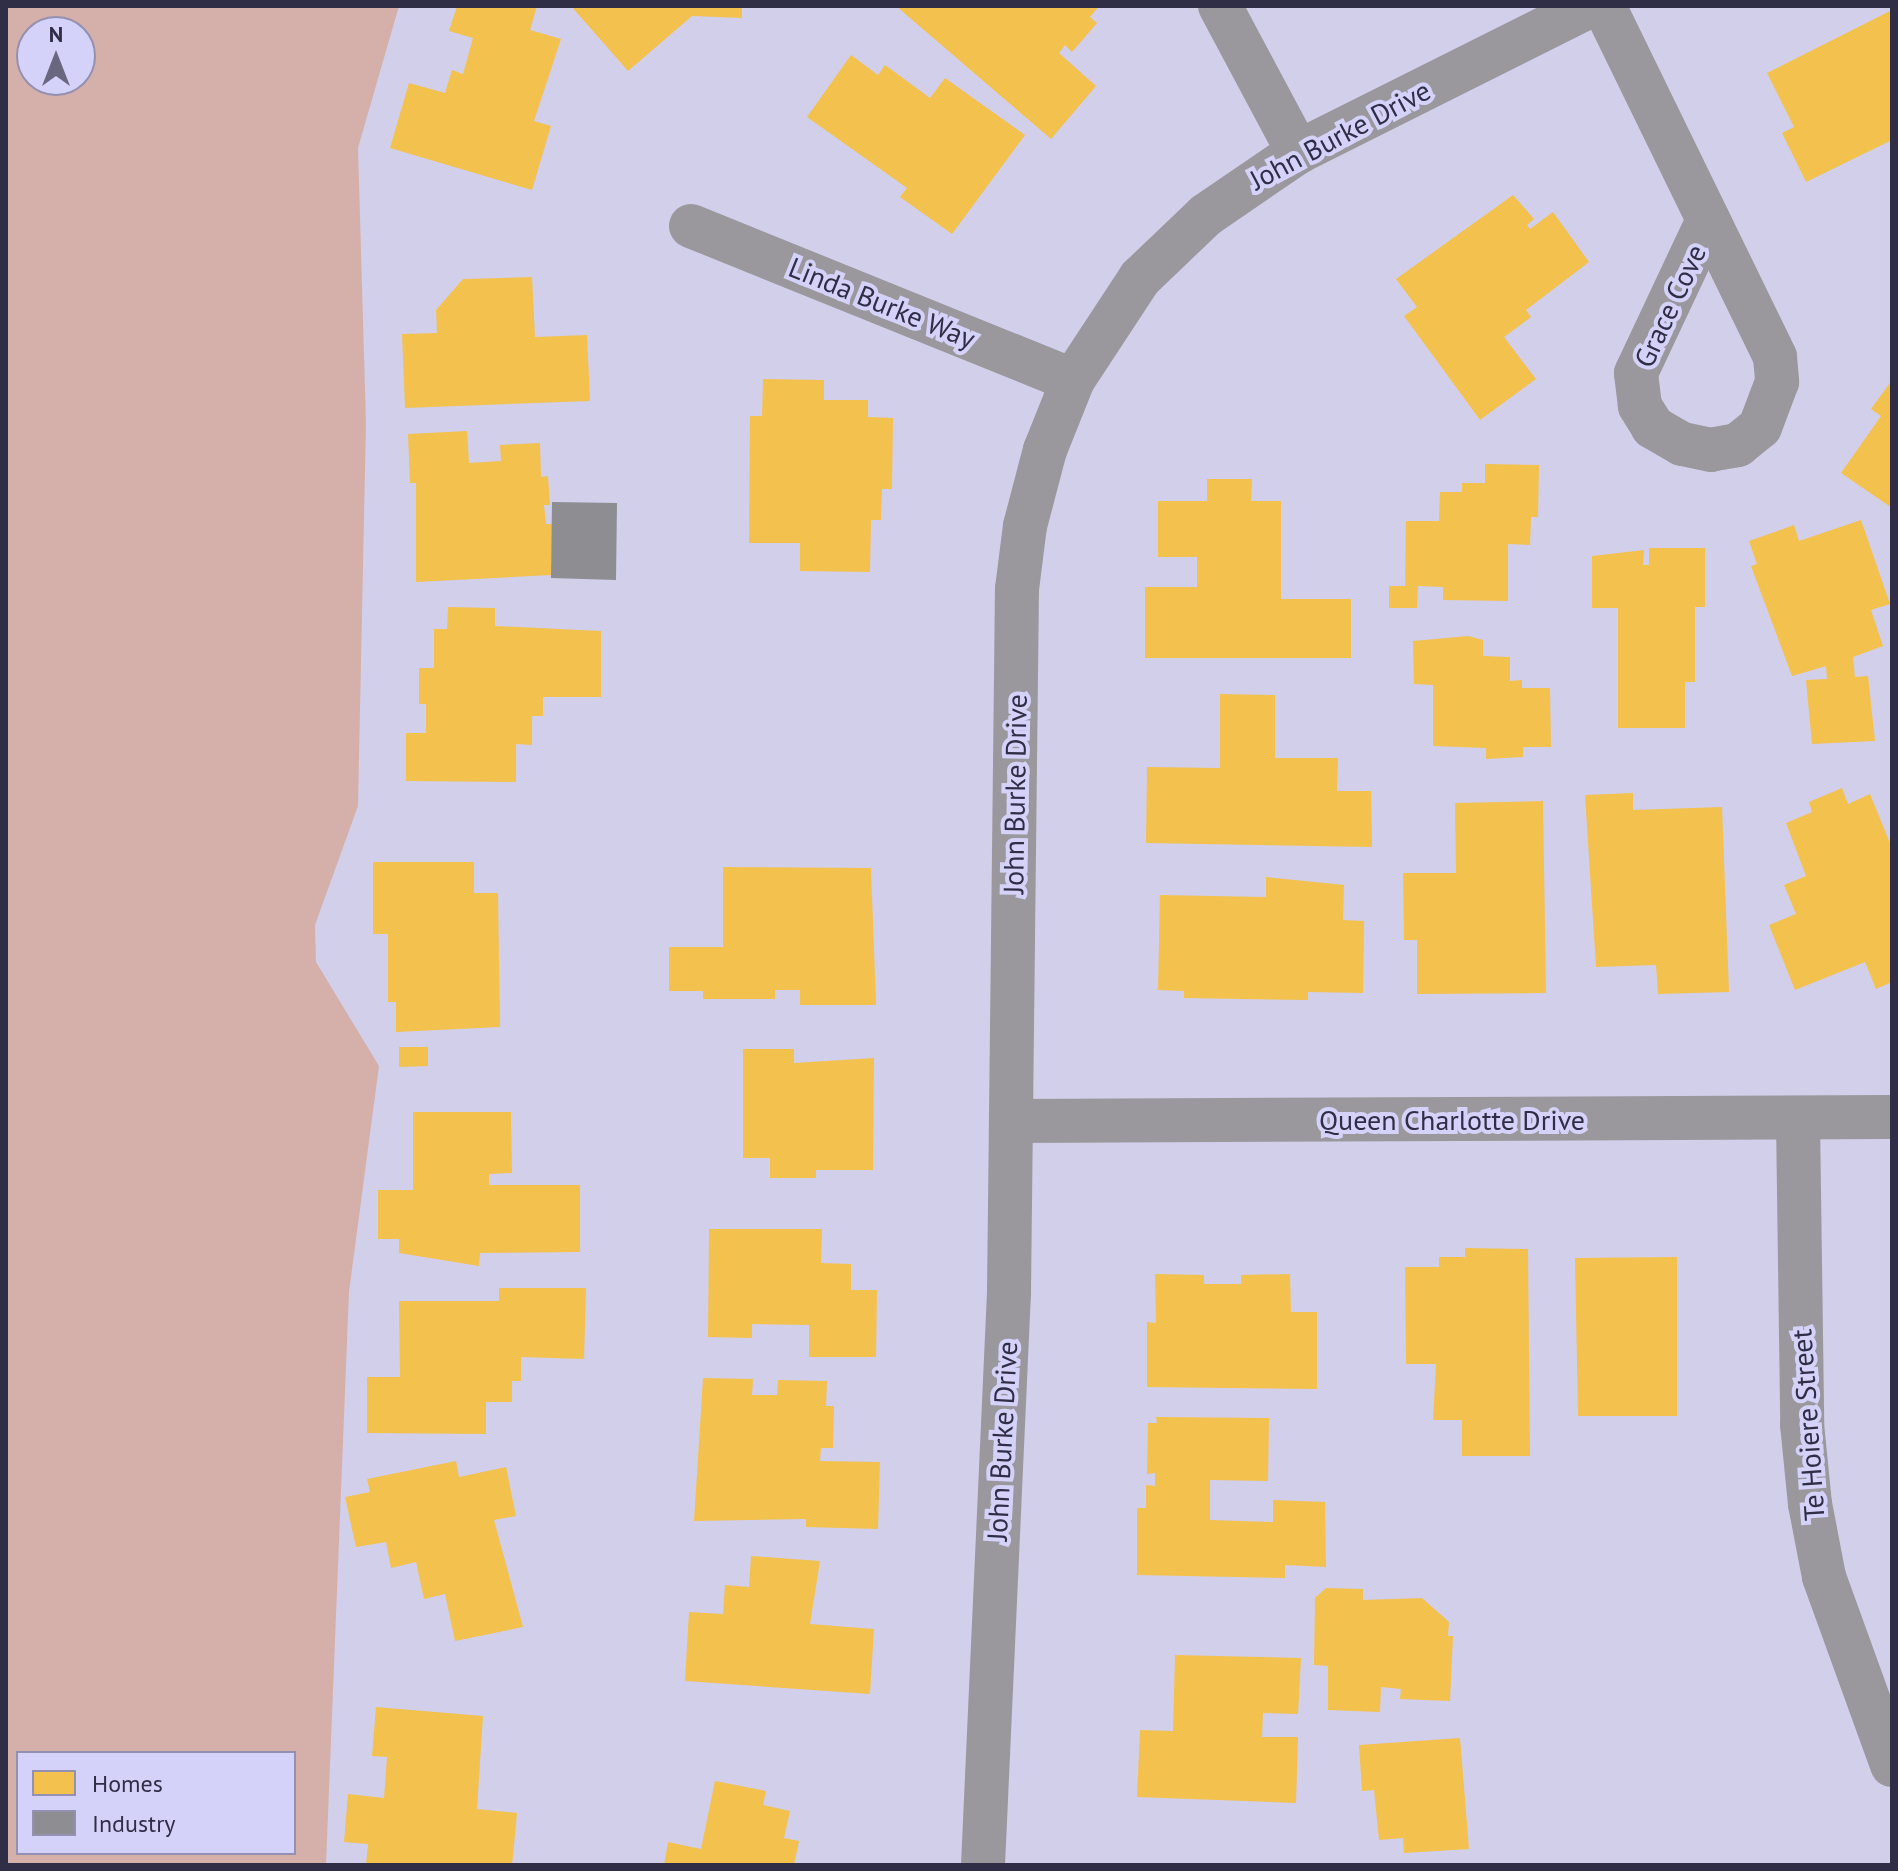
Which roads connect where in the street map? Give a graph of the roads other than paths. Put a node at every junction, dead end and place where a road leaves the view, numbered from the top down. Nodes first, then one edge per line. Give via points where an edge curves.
1 (1220, 6) edge
2 (1589, 6) edge
3 (1604, 6) edge
4 (1298, 152) junction
5 (1708, 220) junction
6 (691, 226) dead end
7 (1073, 380) junction
8 (1892, 1117) edge
9 (1798, 1120) junction
10 (1012, 1121) junction
11 (1892, 1765) edge
12 (983, 1865) edge

1 - 4 street
2 - 4 street, John Burke Drive
3 - 5 street, Grace Cove
4 - 7 street, John Burke Drive via 1206,215 1140,278
5 - 5 street, Grace Cove via 1775,357 1777,382 1760,427 1738,445 1711,450 1682,444 1653,427 1640,406 1636,373
6 - 7 street, Linda Burke Way
7 - 10 street, John Burke Drive via 1045,450 1025,526 1017,589
8 - 9 street, Queen Charlotte Drive
9 - 10 street, Queen Charlotte Drive
9 - 11 street, Te Hoiere Street via 1802,1424 1810,1504 1824,1577
10 - 12 street, John Burke Drive

